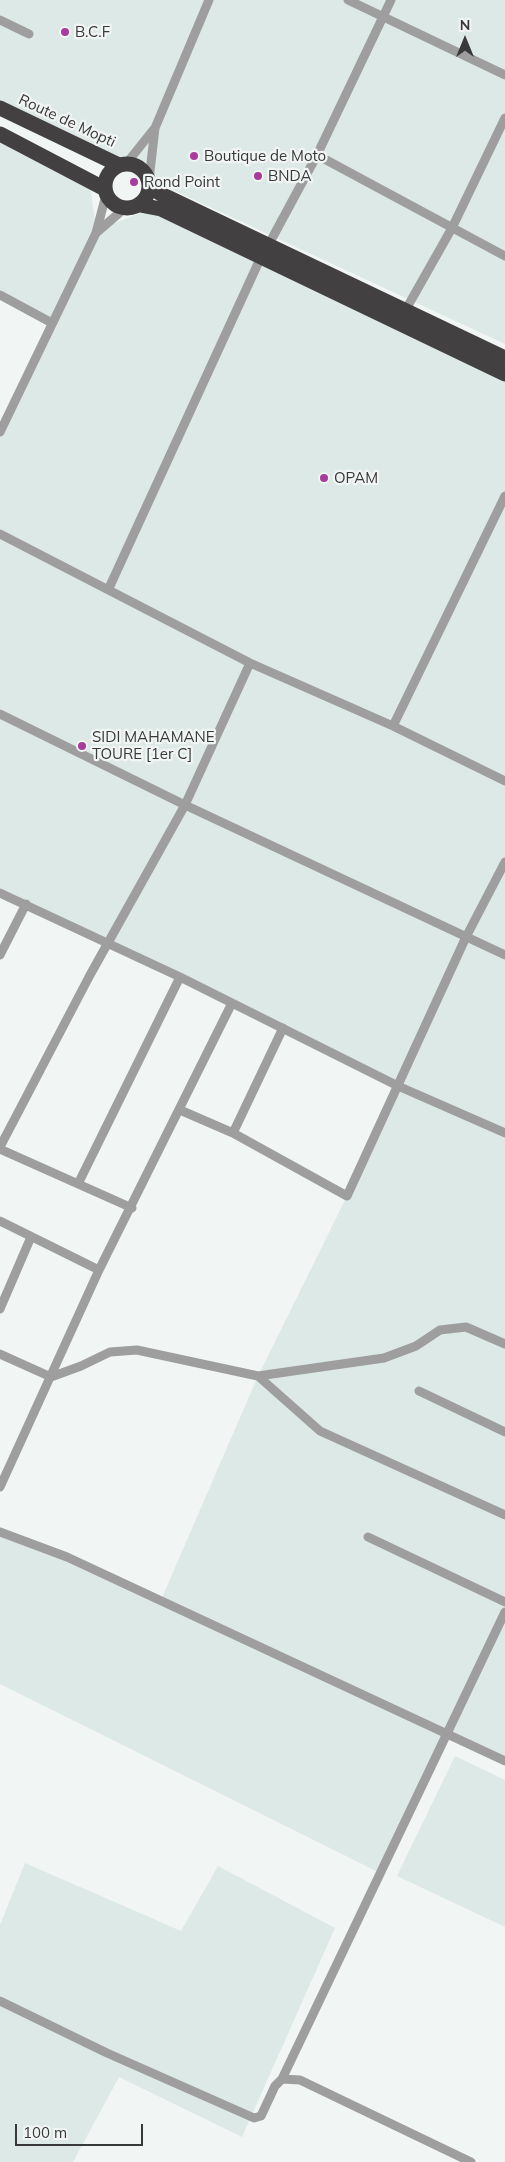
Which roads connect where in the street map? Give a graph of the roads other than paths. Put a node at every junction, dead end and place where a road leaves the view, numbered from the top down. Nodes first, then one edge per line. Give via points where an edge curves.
1 (209, 0) edge
2 (348, 0) edge
3 (391, 0) edge
4 (384, 16) junction
5 (0, 20) edge
6 (29, 34) dead end
7 (505, 74) edge
8 (0, 108) edge
9 (505, 118) edge
10 (155, 128) junction
11 (0, 134) edge
12 (318, 155) junction
13 (122, 164) junction
14 (149, 183) junction
15 (105, 192) junction
16 (132, 207) junction
17 (452, 228) junction
18 (96, 233) junction
19 (265, 251) junction
20 (505, 256) edge
21 (0, 295) edge
22 (405, 311) junction
23 (52, 323) junction
24 (505, 358) edge
25 (505, 374) edge
26 (0, 432) edge
27 (505, 496) edge
28 (0, 534) edge
29 (109, 588) junction
30 (250, 663) junction
31 (0, 714) edge
32 (393, 726) junction
33 (505, 781) edge
34 (185, 805) junction
35 (505, 862) edge
36 (0, 893) edge
37 (26, 904) junction
38 (466, 936) junction
39 (108, 943) junction
40 (0, 955) edge
41 (505, 955) edge
42 (180, 977) junction
43 (232, 1003) junction
44 (283, 1028) junction
45 (398, 1086) junction
46 (180, 1110) junction
47 (233, 1133) junction
48 (505, 1133) edge
49 (0, 1148) edge
50 (78, 1184) junction
51 (132, 1208) junction
52 (0, 1221) edge
53 (32, 1237) junction
54 (99, 1270) junction
55 (0, 1309) edge
56 (505, 1344) edge
57 (0, 1354) edge
58 (258, 1376) junction
59 (51, 1378) junction
60 (419, 1390) dead end
61 (505, 1432) edge
62 (0, 1487) edge
63 (505, 1515) edge
64 (0, 1532) edge
65 (368, 1537) dead end
66 (505, 1602) edge
67 (505, 1612) edge
68 (447, 1734) junction
69 (505, 1762) edge
70 (0, 2001) edge
71 (282, 2079) junction
72 (471, 2162) edge

1 - 10 street
2 - 4 street
3 - 4 street
4 - 7 street
4 - 12 street
5 - 6 street
8 - 13 highway, Route de Mopti
9 - 17 street
10 - 13 street
10 - 14 street
11 - 15 highway
12 - 17 street
12 - 19 street
13 - 14 highway via 137,166
13 - 15 highway via 109,172
14 - 16 highway via 148,193
14 - 19 highway via 161,194
15 - 16 highway via 114,204
15 - 18 street
16 - 18 street
16 - 19 highway via 160,210
17 - 20 street
17 - 22 street
18 - 23 street
19 - 22 highway
19 - 25 highway
19 - 29 street
21 - 23 street
22 - 24 highway
23 - 26 street
27 - 32 street
28 - 29 street
29 - 30 street
30 - 32 street
30 - 34 street
31 - 34 street
32 - 33 street
34 - 38 street
34 - 39 street
35 - 38 street
36 - 37 street
37 - 39 street
37 - 40 street
38 - 41 street
38 - 45 street
39 - 42 street
39 - 49 street
42 - 43 street
42 - 50 street
43 - 44 street
43 - 46 street
44 - 45 street
44 - 47 street
45 - 47 street via 348,1196
45 - 48 street
46 - 47 street
46 - 51 street
49 - 50 street
50 - 51 street
51 - 54 street
52 - 53 street
53 - 54 street
53 - 55 street
54 - 59 street
56 - 58 street via 466,1327 440,1330 416,1346 384,1358
57 - 59 street
58 - 59 street via 137,1350 110,1352
58 - 63 street via 320,1431
59 - 62 street
60 - 61 street
64 - 68 street via 67,1557
65 - 66 street
67 - 68 street
68 - 69 street
68 - 71 street
70 - 71 street via 254,2118 261,2116 274,2086
71 - 72 street via 300,2080

